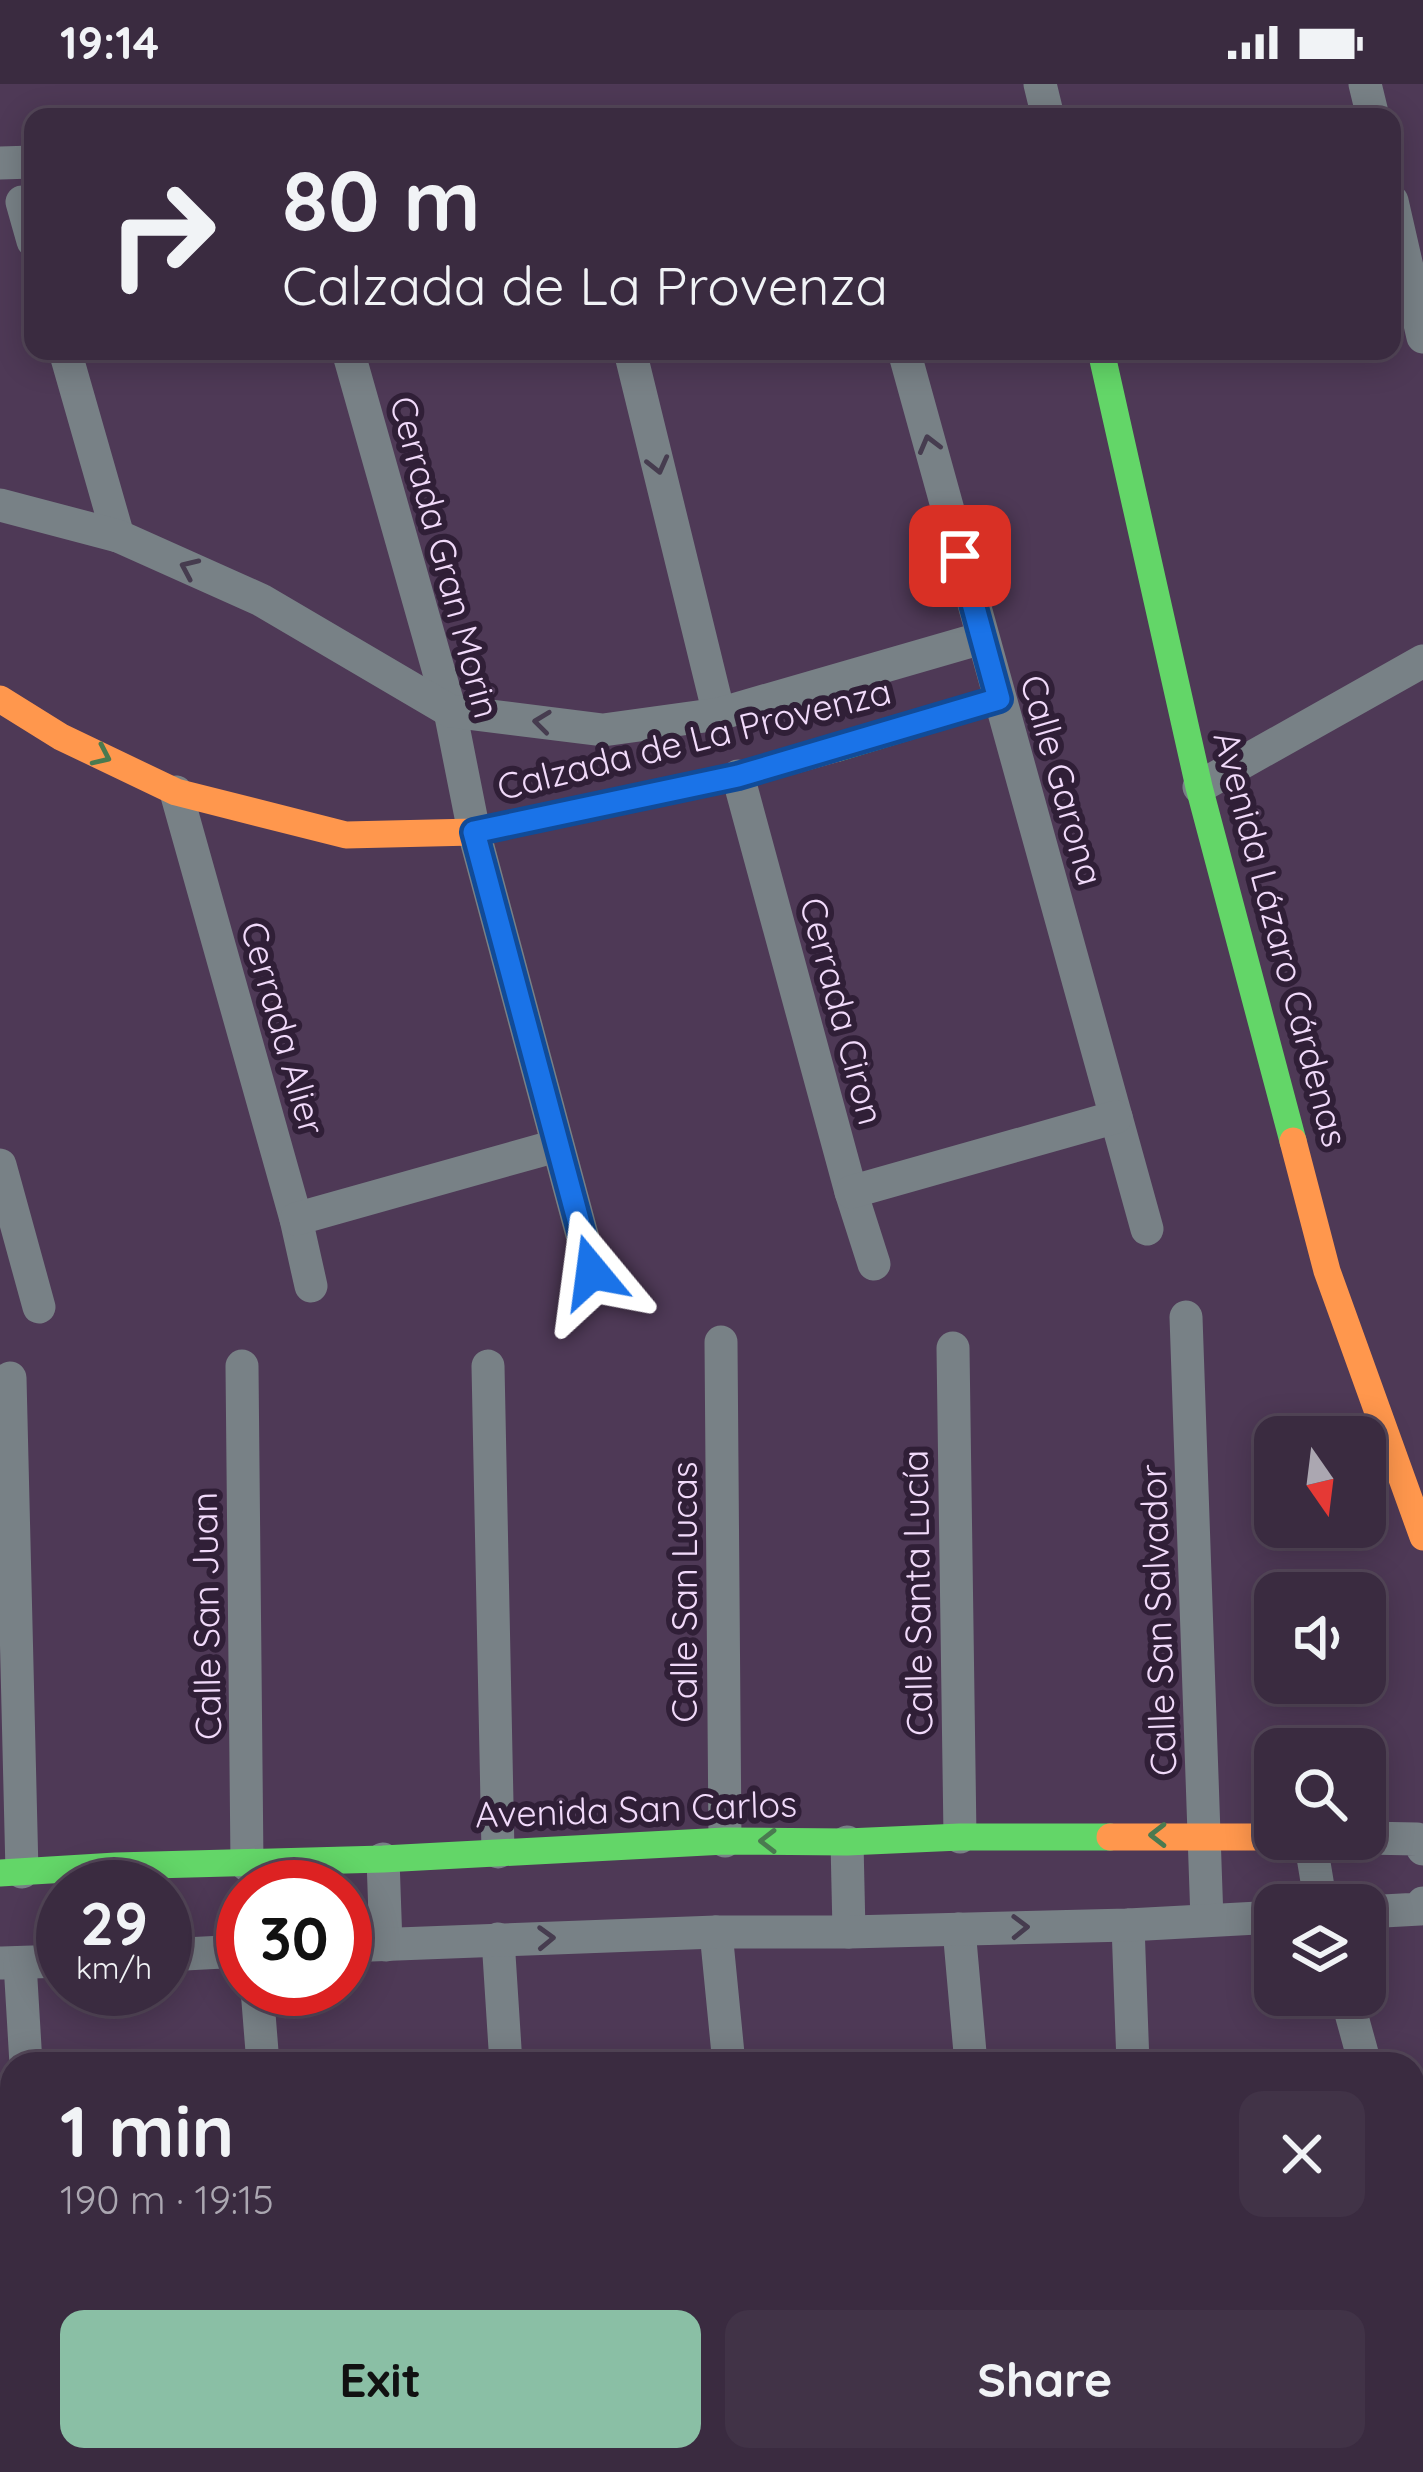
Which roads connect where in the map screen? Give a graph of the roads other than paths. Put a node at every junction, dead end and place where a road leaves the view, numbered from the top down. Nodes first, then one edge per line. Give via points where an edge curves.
1 (22, 202) dead end
2 (24, 209) edge
3 (1401, 240) edge
4 (1423, 337) edge
5 (68, 360) edge
6 (351, 360) edge
7 (632, 360) edge
8 (906, 360) edge
9 (1102, 360) edge
10 (0, 505) edge
11 (118, 536) junction
12 (982, 638) junction
13 (1423, 661) edge
14 (0, 699) edge
15 (999, 699) junction
16 (450, 711) junction
17 (718, 714) junction
18 (738, 776) junction
19 (1199, 787) junction
20 (176, 792) junction
21 (474, 832) junction
22 (1116, 1117) junction
23 (556, 1146) junction
24 (0, 1165) edge
25 (851, 1192) junction
26 (5, 1200) edge
27 (296, 1219) junction
28 (1147, 1229) dead end
29 (874, 1264) dead end
30 (592, 1272) dead end
31 (311, 1286) dead end
32 (39, 1307) dead end
33 (1186, 1317) dead end
34 (721, 1342) dead end
35 (953, 1348) dead end
36 (242, 1366) dead end
37 (488, 1366) dead end
38 (10, 1378) dead end
39 (1423, 1537) edge
40 (1205, 1835) junction
41 (1254, 1836) edge
42 (960, 1837) junction
43 (1386, 1838) edge
44 (724, 1841) junction
45 (847, 1842) junction
46 (1423, 1850) edge
47 (498, 1852) junction
48 (382, 1859) junction
49 (247, 1860) edge
50 (360, 1860) edge
51 (216, 1865) edge
52 (11, 1873) edge
53 (1423, 1903) edge
54 (1386, 1911) edge
55 (1254, 1917) edge
56 (1207, 1920) junction
57 (1128, 1925) junction
58 (959, 1929) junction
59 (716, 1932) junction
60 (849, 1932) junction
61 (498, 1939) junction
62 (372, 1945) edge
63 (386, 1945) junction
64 (10, 1963) edge
65 (259, 2016) edge
66 (1352, 2016) edge
67 (24, 2052) edge
68 (262, 2052) edge
69 (505, 2052) edge
70 (729, 2052) edge
71 (969, 2052) edge
72 (1133, 2052) edge
73 (1362, 2052) edge

1 - 2 street
3 - 4 street
5 - 11 street
6 - 16 street, Cerrada Gran Morin
7 -> 17 street
12 -> 8 street, Calle Garona
9 - 19 street, Avenida Lázaro Cárdenas
10 - 11 street, Calzada de La Provenza
16 -> 11 street, Calzada de La Provenza via 261,600
12 - 15 street, Calle Garona
12 - 17 street, Calzada de La Provenza
13 - 19 street
14 -> 20 street, Calzada de La Provenza
15 - 18 street, Calzada de La Provenza
15 - 22 street, Calle Garona
17 -> 16 street, Calzada de La Provenza via 603,730
16 - 21 street, Cerrada Gran Morin
18 - 21 street, Calzada de La Provenza
18 - 25 street, Cerrada Ciron
19 - 39 street, Avenida Lázaro Cárdenas via 1327,1270
20 - 21 street, Calzada de La Provenza via 346,835
20 - 27 street, Cerrada Alier
21 - 23 street, Cerrada Gran Morin
22 - 25 street
22 - 28 street, Calle Garona
23 - 27 street
23 - 30 street, Cerrada Gran Morin
24 - 26 street
25 - 29 street, Cerrada Ciron
26 - 32 street
27 - 31 street, Cerrada Alier
33 - 40 street, Calle San Salvador
34 - 44 street, Calle San Lucas
35 - 42 street, Calle Santa Lucía
36 - 49 street, Calle San Juan
37 - 47 street
38 - 52 street
40 - 41 street, Avenida San Carlos
40 -> 42 street, Avenida San Carlos
40 - 56 street, Calle San Salvador
42 - 45 street, Avenida San Carlos
43 - 46 street via 1417,1839
45 -> 44 street, Avenida San Carlos
44 - 47 street, Avenida San Carlos
45 - 60 street
47 - 48 street, Avenida San Carlos
48 - 50 street, Avenida San Carlos
48 - 63 street
51 - 52 street, Avenida San Carlos
53 - 54 street
55 - 56 street
56 - 57 street
58 -> 57 street
57 - 72 street
58 - 60 street
58 - 71 street
59 - 60 street
61 -> 59 street
59 - 70 street
61 - 63 street
61 - 69 street
62 - 63 street
64 - 67 street
65 - 68 street
66 - 73 street

